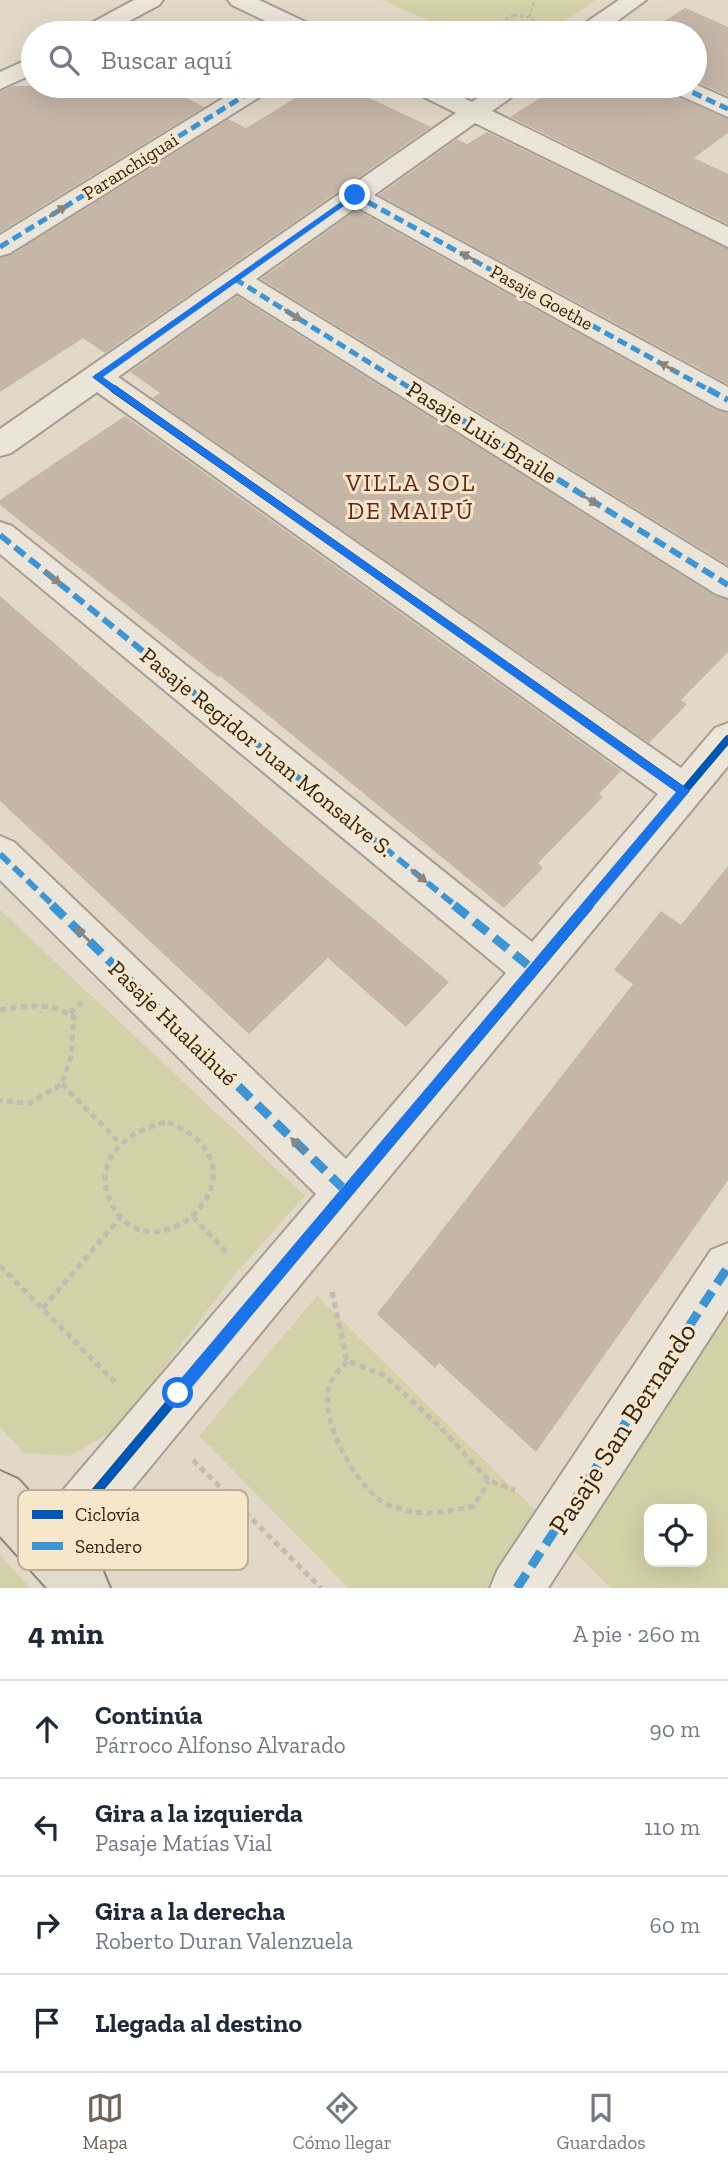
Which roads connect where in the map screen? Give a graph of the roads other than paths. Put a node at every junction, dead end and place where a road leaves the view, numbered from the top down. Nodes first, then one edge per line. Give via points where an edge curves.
1 (151, 0) edge
2 (240, 0) edge
3 (634, 0) edge
4 (112, 21) edge
5 (285, 21) edge
6 (603, 21) edge
7 (21, 71) edge
8 (0, 82) edge
9 (241, 98) edge
10 (445, 98) edge
11 (494, 98) edge
12 (705, 98) edge
13 (728, 109) edge
14 (474, 112) junction
15 (355, 195) junction
16 (728, 238) edge
17 (0, 247) edge
18 (235, 279) junction
19 (97, 377) junction
20 (728, 400) edge
21 (0, 445) edge
22 (0, 535) edge
23 (728, 585) edge
24 (728, 739) edge
25 (684, 791) junction
26 (0, 854) edge
27 (534, 970) junction
28 (347, 1192) junction
29 (728, 1267) edge
30 (97, 1490) edge
31 (0, 1497) edge
32 (18, 1516) edge
33 (67, 1570) edge
34 (83, 1588) edge
35 (517, 1588) edge

1 - 4 street
2 - 5 street
3 - 6 street
7 - 8 street
17 -> 9 street, Paranchiguai
10 - 14 street
11 - 14 street
12 - 13 street
14 - 15 street
14 - 16 street
15 - 18 street
20 -> 15 street, Pasaje Goethe
18 - 19 street
18 -> 23 street, Pasaje Luis Braile
19 - 21 street
19 - 25 street
22 -> 27 street, Pasaje Regidor Juan Monsalve S.
24 - 25 street
25 - 27 street
28 -> 26 street, Pasaje Hualaihué
27 - 28 street
28 - 30 street
29 - 35 street, Pasaje San Bernardo
31 - 32 main road
33 - 34 main road

